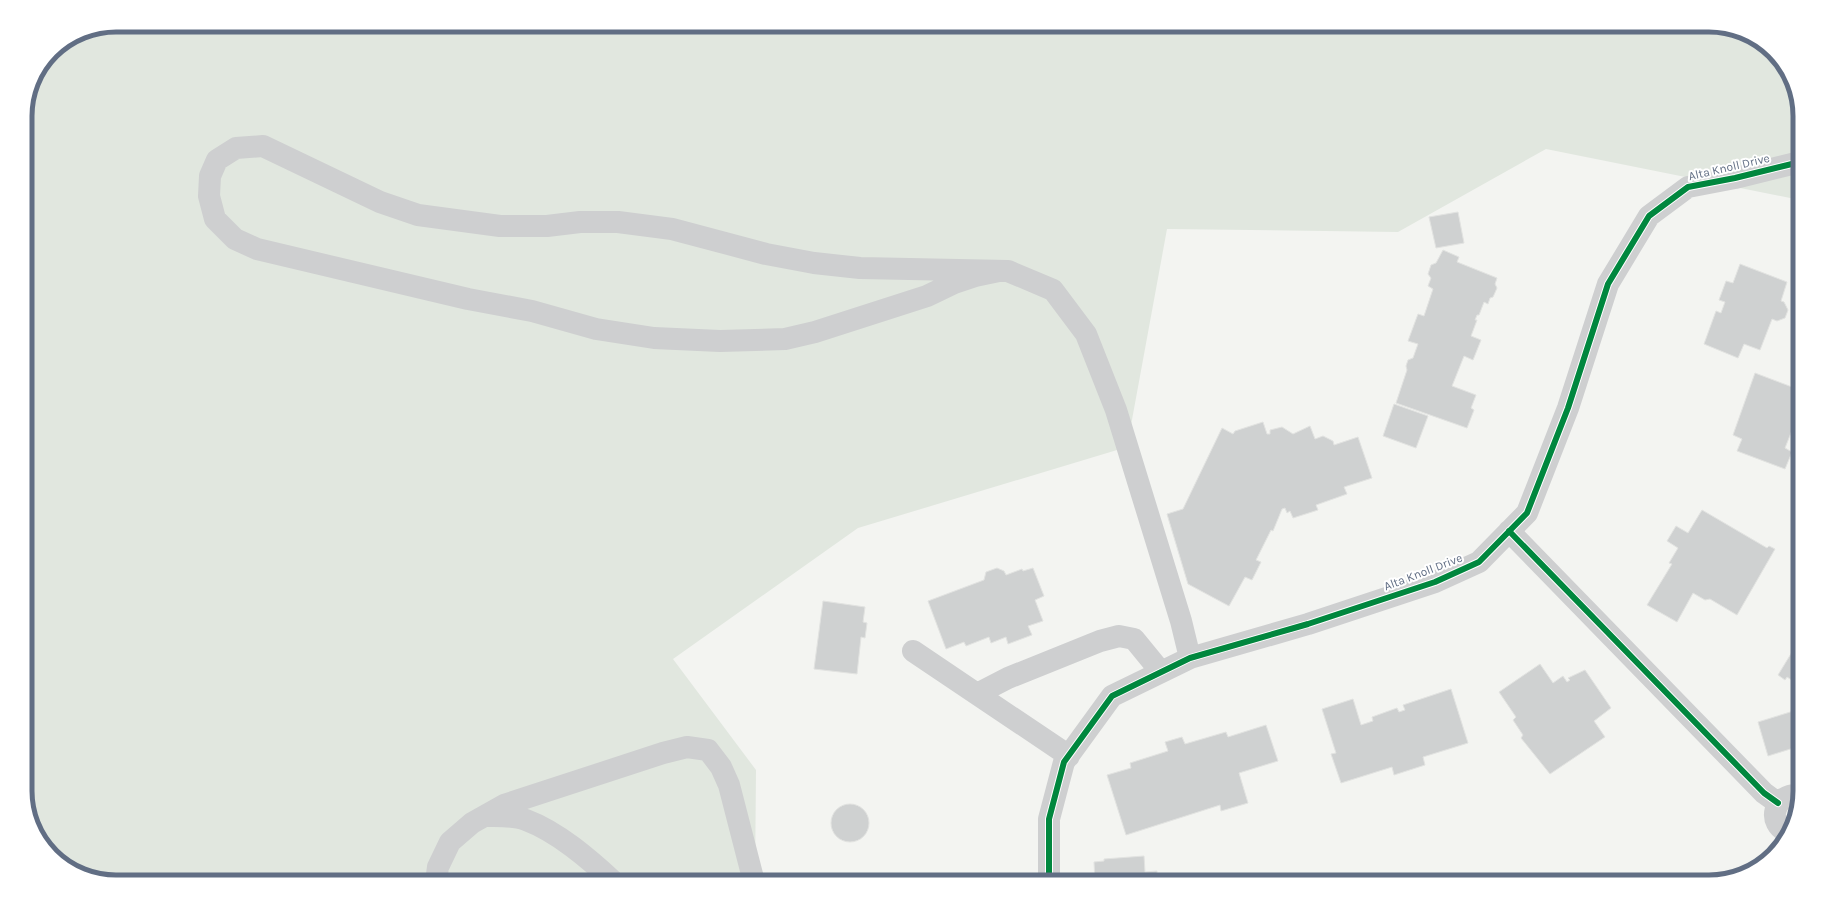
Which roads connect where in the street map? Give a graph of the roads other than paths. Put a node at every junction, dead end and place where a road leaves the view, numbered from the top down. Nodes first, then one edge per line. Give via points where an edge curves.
1 (1793, 164) edge
2 (999, 271) junction
3 (1509, 531) junction
4 (913, 651) dead end
5 (1190, 658) junction
6 (1161, 672) junction
7 (977, 694) junction
8 (1069, 756) junction
9 (1793, 794) edge
10 (1778, 803) junction
11 (486, 816) junction
12 (1784, 829) edge
13 (437, 875) edge
14 (607, 875) edge
15 (752, 875) edge
16 (1049, 875) edge

1 - 3 street, Alta Knoll Drive via 1688,187 1649,216 1608,284 1568,408 1527,513
2 - 2 street via 860,268 814,263 766,254 672,229 618,222 500,226 418,215 380,202 263,146 236,148 217,160 210,176 210,196 215,219 236,239 257,249 468,299 532,311 596,329 654,338 720,341 785,339 875,314 927,296 954,283
2 - 5 street via 1008,271 1053,290 1086,334 1116,410
3 - 5 street, Alta Knoll Drive via 1479,562 1435,582 1308,624
3 - 10 street via 1764,793
4 - 7 street
5 - 6 street, Alta Knoll Drive
6 - 7 street via 1134,639 1119,636 1100,641 1008,678
6 - 8 street, Alta Knoll Drive via 1112,696
7 - 8 street
8 - 16 street, Alta Knoll Drive via 1064,762 1049,819
9 - 10 street
10 - 12 street via 1775,818
11 - 13 street via 472,823 450,842
11 - 14 street via 526,820 596,864
11 - 15 street via 504,805 663,753 687,747 708,750 721,767 729,785

